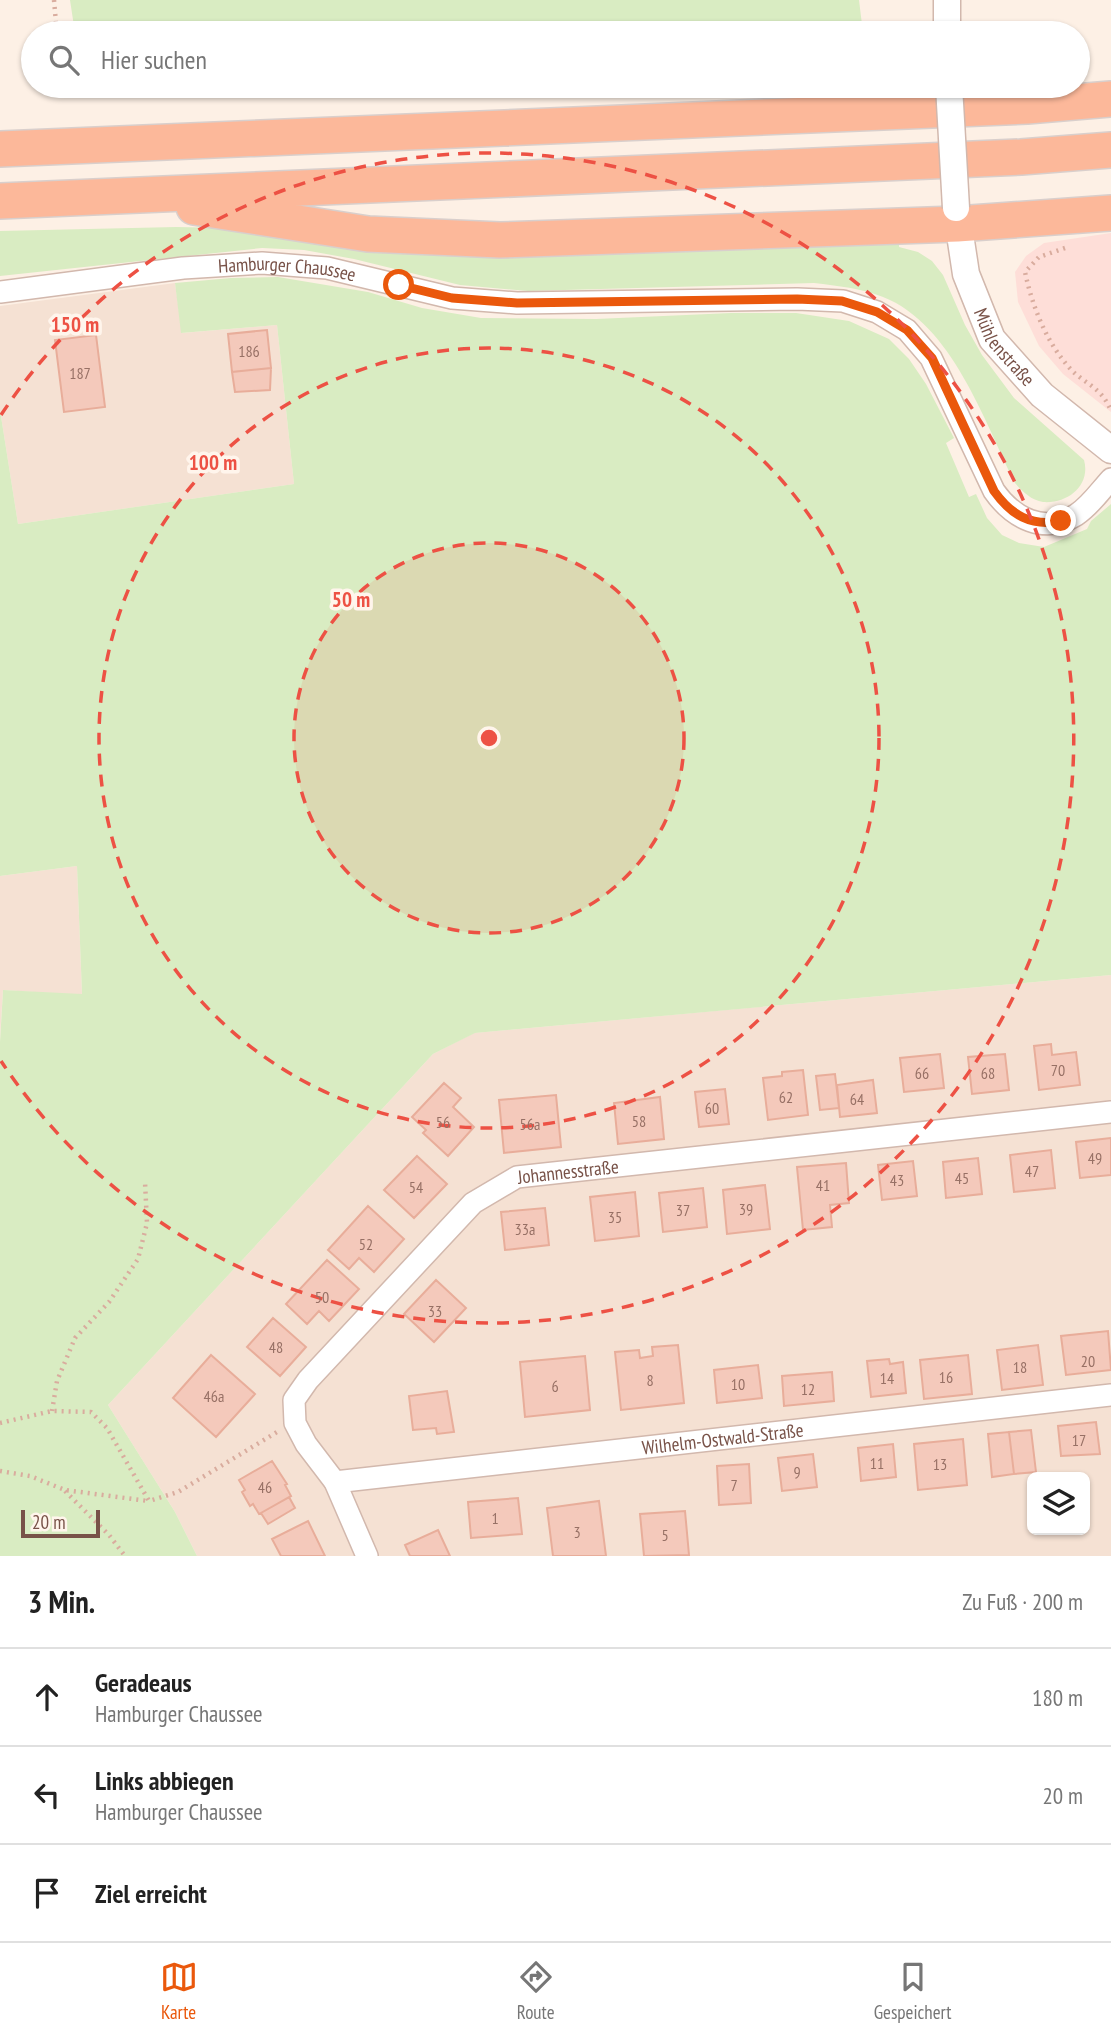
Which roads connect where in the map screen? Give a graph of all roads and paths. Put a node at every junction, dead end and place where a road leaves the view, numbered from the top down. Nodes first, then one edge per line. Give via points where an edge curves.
1 (54, 0) edge
2 (947, 0) edge
3 (56, 21) edge
4 (947, 21) edge
5 (1111, 88) edge
6 (1090, 92) edge
7 (950, 98) edge
8 (1064, 98) edge
9 (1111, 99) edge
10 (1027, 106) junction
11 (0, 149) edge
12 (1111, 149) edge
13 (115, 195) junction
14 (0, 201) edge
15 (1111, 213) edge
16 (957, 216) junction
17 (1071, 246) dead end
18 (0, 292) edge
19 (1111, 411) edge
20 (1111, 450) edge
21 (1111, 479) edge
22 (1111, 1112) edge
23 (145, 1182) dead end
24 (1111, 1395) edge
25 (52, 1411) junction
26 (0, 1423) edge
27 (295, 1423) junction
28 (0, 1471) edge
29 (335, 1482) junction
30 (65, 1490) junction
31 (149, 1501) junction
32 (125, 1556) edge
33 (367, 1556) edge

1 - 3 path
2 - 4 street
5 - 6 highway
7 - 16 street, Mühlenstraße, bridge
8 - 10 highway
9 - 10 highway
10 - 11 highway
12 - 13 highway via 1021,157
13 - 14 highway
13 - 16 highway via 368,234 500,240
15 - 16 highway
16 - 20 street, Mühlenstraße via 966,274 992,339 1042,395
17 - 19 path via 1038,257 1025,272 1030,295 1041,324 1068,366 1097,388
18 - 21 street, Hamburger Chaussee via 183,268 262,263 327,268 452,298 517,303 842,301 877,312 907,330 932,358 994,491 1023,519 1052,523 1075,515
22 - 27 street, Johannesstraße via 517,1177 473,1203 307,1380 294,1400
23 - 25 path via 147,1223 138,1259 109,1302 75,1338 57,1381
24 - 29 street, Wilhelm-Ostwald-Straße
25 - 26 path
25 - 31 path via 91,1412 107,1428
27 - 29 street
27 - 31 path via 178,1492
28 - 30 path via 30,1476
29 - 33 street
30 - 31 path
30 - 32 path

